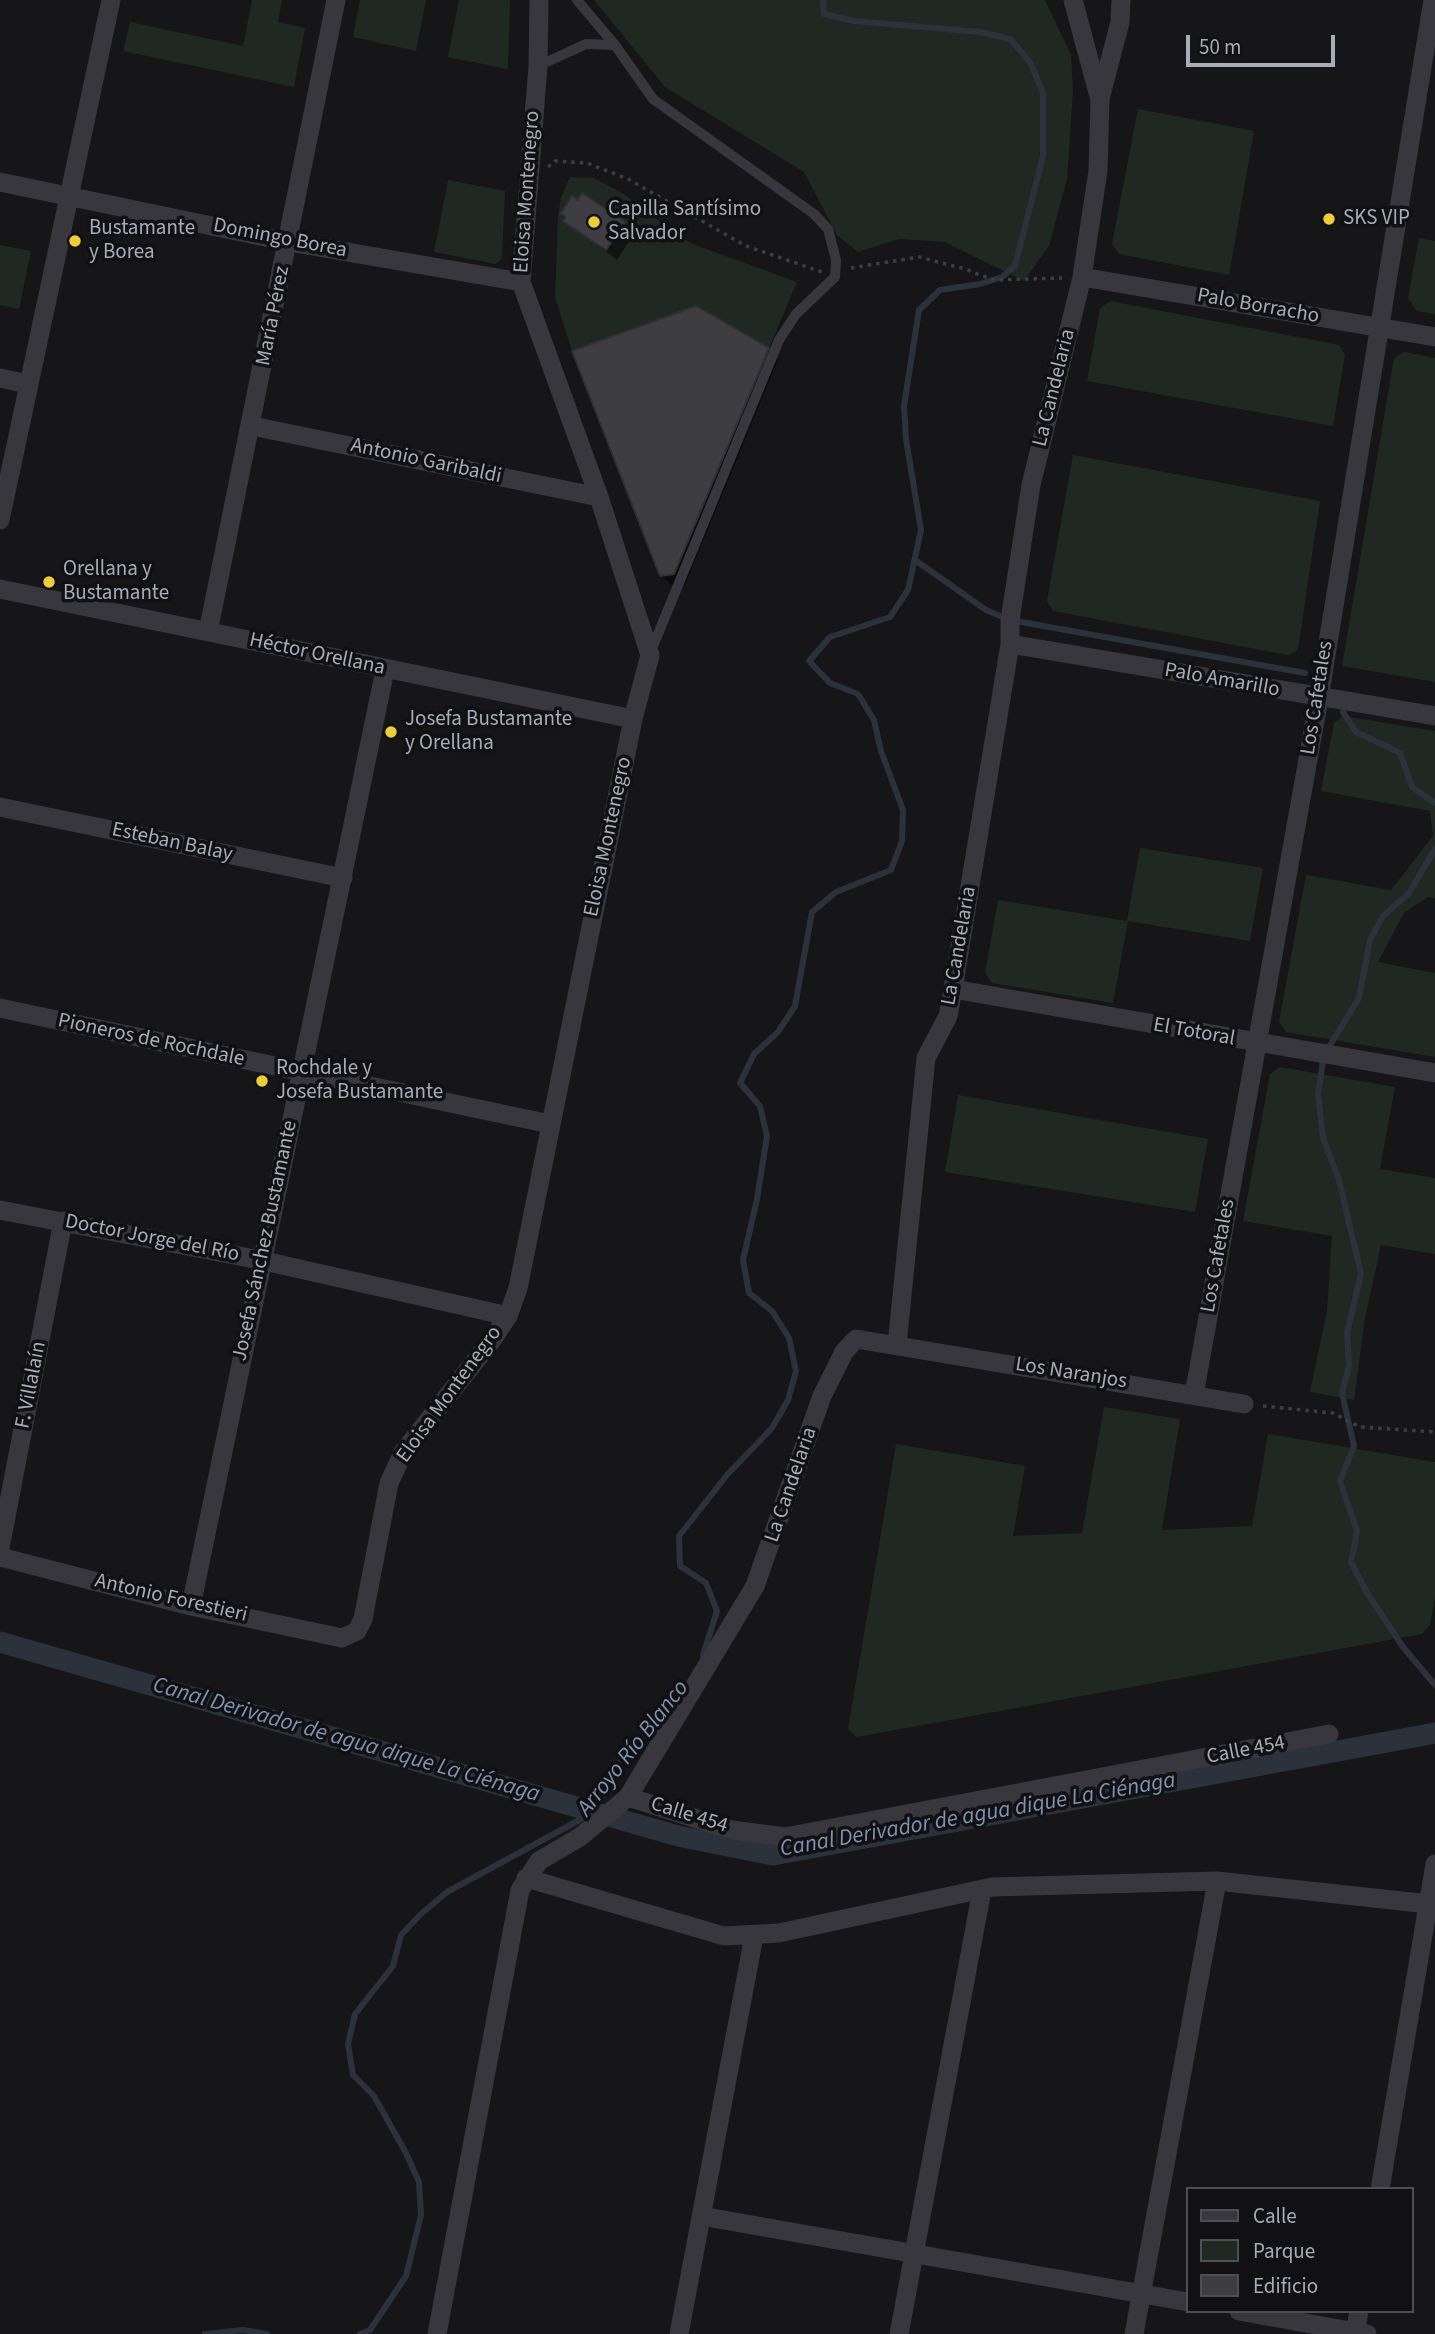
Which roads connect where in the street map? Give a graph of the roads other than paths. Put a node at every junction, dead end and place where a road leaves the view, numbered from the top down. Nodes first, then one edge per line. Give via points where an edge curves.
1 (111, 0) edge
2 (336, 0) edge
3 (538, 0) edge
4 (577, 0) edge
5 (1073, 0) edge
6 (1121, 0) edge
7 (1433, 0) edge
8 (615, 45) junction
9 (538, 66) junction
10 (1100, 100) junction
11 (0, 182) edge
12 (68, 197) junction
13 (289, 242) junction
14 (1082, 277) junction
15 (521, 282) junction
16 (1377, 327) junction
17 (1435, 337) edge
18 (0, 379) edge
19 (28, 384) junction
20 (252, 426) junction
21 (599, 498) junction
22 (0, 520) edge
23 (0, 589) edge
24 (208, 632) junction
25 (1010, 644) junction
26 (650, 655) junction
27 (385, 670) junction
28 (1319, 698) junction
29 (1435, 716) edge
30 (633, 719) junction
31 (0, 807) edge
32 (343, 878) junction
33 (953, 989) junction
34 (0, 1008) edge
35 (1258, 1044) junction
36 (303, 1073) junction
37 (1435, 1073) edge
38 (550, 1124) junction
39 (0, 1210) edge
40 (63, 1221) junction
41 (260, 1261) junction
42 (508, 1316) junction
43 (897, 1345) junction
44 (1194, 1395) junction
45 (1244, 1404) road end
46 (0, 1548) edge
47 (0, 1557) edge
48 (191, 1606) junction
49 (342, 1638) joint
50 (1329, 1734) dead end
51 (628, 1797) junction
52 (1435, 1864) edge
53 (526, 1878) junction
54 (1217, 1881) junction
55 (982, 1890) junction
56 (1429, 1904) junction
57 (754, 1936) junction
58 (1380, 2187) edge
59 (701, 2216) junction
60 (913, 2254) junction
61 (1141, 2294) junction
62 (1186, 2302) edge
63 (1250, 2313) edge
64 (1359, 2313) edge
65 (1359, 2333) edge
66 (437, 2334) edge
67 (679, 2334) edge
68 (899, 2334) edge
69 (1134, 2334) edge

1 - 12 street
2 - 13 street, María Pérez
3 - 9 street, Eloisa Montenegro
4 - 8 lane
5 - 10 street, La Candelaria
6 - 10 street via 1120,22
7 - 16 street, Los Cafetales
8 - 9 lane via 586,44
8 - 26 lane via 653,99 814,214 828,229 836,260 835,276 796,314 779,340
9 - 15 street, Eloisa Montenegro
10 - 14 street, La Candelaria via 1098,171
11 - 12 street, Domingo Borea
12 - 13 street, Domingo Borea
12 - 19 street
13 - 15 street, Domingo Borea
13 - 20 street, María Pérez
14 - 16 street, Palo Borracho
14 - 25 street, La Candelaria via 1031,485
15 - 21 street, Eloisa Montenegro
16 - 17 street, Palo Borracho
16 - 28 street, Los Cafetales
18 - 19 street
19 - 22 street
20 - 21 street, Antonio Garibaldi
20 - 24 street, María Pérez
21 - 26 street, Eloisa Montenegro
23 - 24 street, Héctor Orellana
24 - 27 street, Héctor Orellana
25 - 28 street, Palo Amarillo
25 - 33 street, La Candelaria
26 - 30 street, Eloisa Montenegro
27 - 30 street, Héctor Orellana
27 - 32 street, Josefa Sánchez Bustamante
28 - 29 street, Palo Amarillo
28 - 35 street, Los Cafetales
30 - 38 street, Eloisa Montenegro
31 - 32 street, Esteban Balay
32 - 36 street, Josefa Sánchez Bustamante
33 - 35 street, El Totoral
33 - 43 street, La Candelaria via 948,1016 924,1067
34 - 36 street, Pioneros de Rochdale
35 - 37 street, El Totoral
35 - 44 street, Los Cafetales
36 - 38 street, Pioneros de Rochdale
36 - 41 street, Josefa Sánchez Bustamante
38 - 42 street, Eloisa Montenegro via 518,1287
39 - 40 street, Doctor Jorge del Río
40 - 41 street, Doctor Jorge del Río
40 - 46 street, F. Villalaín
41 - 42 street, Doctor Jorge del Río
41 - 48 street, Josefa Sánchez Bustamante
42 - 49 street, Eloisa Montenegro via 404,1451 389,1483 363,1619 356,1631
43 - 44 street, Los Naranjos
43 - 51 street, La Candelaria via 856,1339 844,1352 822,1396 755,1586
44 - 45 street, Los Naranjos
47 - 48 street, Antonio Forestieri
48 - 49 street, Antonio Forestieri
50 - 51 street, Calle 454 via 785,1837 732,1830
51 - 53 street via 580,1837 539,1861
52 - 56 street
53 - 57 street via 724,1936
53 - 66 street via 520,1890
54 - 55 street
54 - 56 street
54 - 61 street
55 - 57 street
55 - 60 street
56 - 58 street
57 - 59 street
59 - 60 street
59 - 67 street
60 - 61 street
60 - 68 street
61 - 62 street
61 - 69 street
63 - 65 street
64 - 65 street

